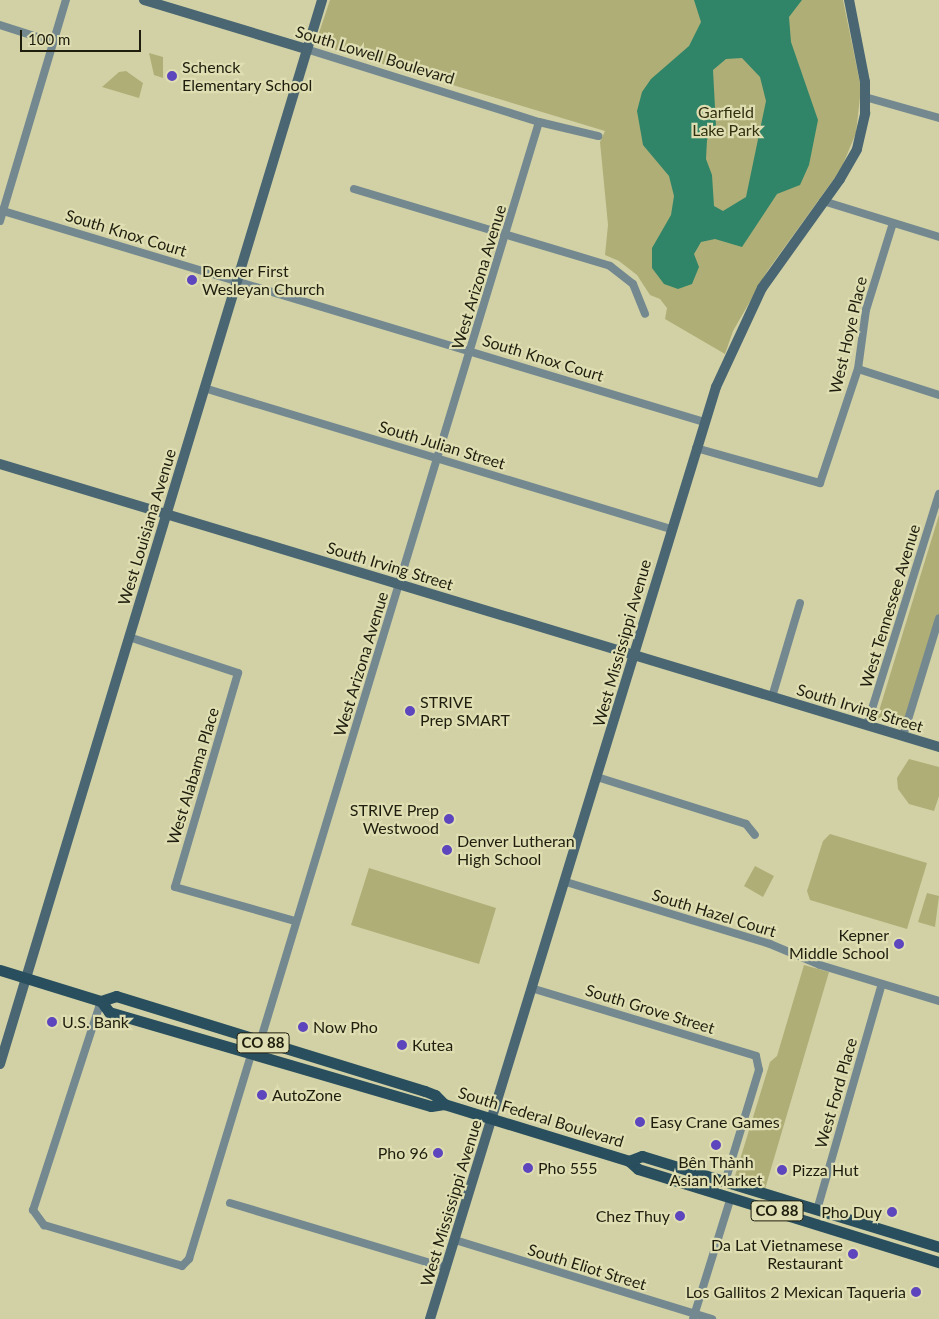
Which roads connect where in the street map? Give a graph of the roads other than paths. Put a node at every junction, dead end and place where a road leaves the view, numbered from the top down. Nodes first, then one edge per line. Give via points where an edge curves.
1 (66, 0) edge
2 (144, 0) edge
3 (322, 0) edge
4 (849, 0) edge
5 (0, 25) edge
6 (53, 42) junction
7 (306, 49) junction
8 (865, 98) junction
9 (939, 118) edge
10 (539, 122) junction
11 (598, 136) dead end
12 (354, 190) dead end
13 (823, 201) junction
14 (2, 210) edge
15 (0, 221) edge
16 (893, 223) junction
17 (506, 236) junction
18 (939, 237) edge
19 (238, 281) junction
20 (645, 314) dead end
21 (472, 350) junction
22 (858, 369) junction
23 (204, 388) junction
24 (939, 395) edge
25 (704, 422) junction
26 (696, 448) junction
27 (439, 458) junction
28 (0, 464) edge
29 (939, 494) edge
30 (168, 515) junction
31 (671, 529) junction
32 (401, 585) junction
33 (800, 603) dead end
34 (939, 618) edge
35 (129, 637) junction
36 (635, 656) junction
37 (772, 697) junction
38 (867, 726) junction
39 (902, 736) junction
40 (939, 747) edge
41 (597, 777) junction
42 (756, 835) dead end
43 (566, 882) junction
44 (295, 921) junction
45 (0, 970) edge
46 (26, 978) junction
47 (882, 984) junction
48 (532, 988) junction
49 (939, 1000) edge
50 (101, 1001) junction
51 (260, 1042) junction
52 (252, 1052) junction
53 (0, 1064) edge
54 (444, 1104) junction
55 (492, 1120) junction
56 (629, 1161) junction
57 (726, 1182) junction
58 (731, 1197) junction
59 (230, 1203) dead end
60 (816, 1210) junction
61 (455, 1240) junction
62 (939, 1247) edge
63 (939, 1262) edge
64 (446, 1268) junction
65 (694, 1316) edge
66 (430, 1319) edge
67 (712, 1319) edge

1 - 6 street
2 - 7 street, South Lowell Boulevard
3 - 7 street, West Louisiana Avenue
4 - 8 street, West Mississippi Avenue via 865,82
5 - 6 street
6 - 14 street
7 - 10 street, South Lowell Boulevard
7 - 19 street, West Louisiana Avenue
8 - 9 street
8 - 13 street, West Mississippi Avenue via 857,149
10 - 11 street, South Lowell Boulevard
10 - 17 street, West Arizona Avenue
12 - 17 street
13 - 16 street
13 - 25 street, West Mississippi Avenue via 758,296 730,353
14 - 15 street
14 - 19 street, South Knox Court
16 - 18 street
16 - 22 street, West Hoye Place via 866,310
17 - 20 street via 610,266 633,284
17 - 21 street, West Arizona Avenue
19 - 21 street, South Knox Court
19 - 23 street, West Louisiana Avenue
21 - 25 street, South Knox Court
21 - 27 street, West Arizona Avenue
22 - 24 street
22 - 26 street, West Hoye Place via 820,483
23 - 27 street, South Julian Street
23 - 30 street, West Louisiana Avenue
25 - 26 street, West Mississippi Avenue
26 - 31 street, West Mississippi Avenue
27 - 31 street, South Julian Street
27 - 32 street, West Arizona Avenue
28 - 30 street, South Irving Street
29 - 38 street, West Tennessee Avenue
30 - 32 street, South Irving Street
30 - 35 street, West Louisiana Avenue
31 - 36 street, West Mississippi Avenue
32 - 36 street, South Irving Street
32 - 44 street, West Arizona Avenue
33 - 37 street, South Irving Street
34 - 39 street
35 - 44 street, West Alabama Place via 238,673 174,887
35 - 46 street, West Louisiana Avenue
36 - 37 street, South Irving Street
36 - 41 street, West Mississippi Avenue
37 - 38 street, South Irving Street
38 - 39 street, South Irving Street
39 - 40 street, South Irving Street
41 - 42 street via 746,824
41 - 43 street, West Mississippi Avenue
43 - 47 street, South Hazel Court via 770,944 820,965
43 - 48 street, West Mississippi Avenue
44 - 51 street, West Arizona Avenue
45 - 46 main road, South Federal Boulevard / CO 88
46 - 50 main road, South Federal Boulevard / CO 88
46 - 53 street, West Louisiana Avenue
47 - 49 street, South Hazel Court
47 - 60 street, West Ford Place
48 - 55 street, West Mississippi Avenue
48 - 57 street, South Grove Street via 750,1054 758,1061 759,1070
50 - 51 main road, South Federal Boulevard / CO 88 via 116,996
50 - 52 main road, South Federal Boulevard / CO 88 via 109,1012
50 - 52 street via 33,1210 44,1225 182,1266 189,1258
51 - 54 main road, South Federal Boulevard / CO 88 via 425,1091
52 - 54 main road, South Federal Boulevard / CO 88 via 431,1106
54 - 55 main road, South Federal Boulevard / CO 88
55 - 56 main road, South Federal Boulevard / CO 88
55 - 61 street, West Mississippi Avenue
56 - 57 main road, South Federal Boulevard / CO 88 via 642,1156
56 - 58 main road, South Federal Boulevard / CO 88 via 638,1169
57 - 60 main road, South Federal Boulevard / CO 88
58 - 63 main road, South Federal Boulevard / CO 88
58 - 65 street
59 - 64 street
60 - 62 main road, South Federal Boulevard / CO 88
61 - 64 street, West Mississippi Avenue
61 - 65 street, South Eliot Street
64 - 66 street, West Mississippi Avenue
65 - 67 street, South Eliot Street

